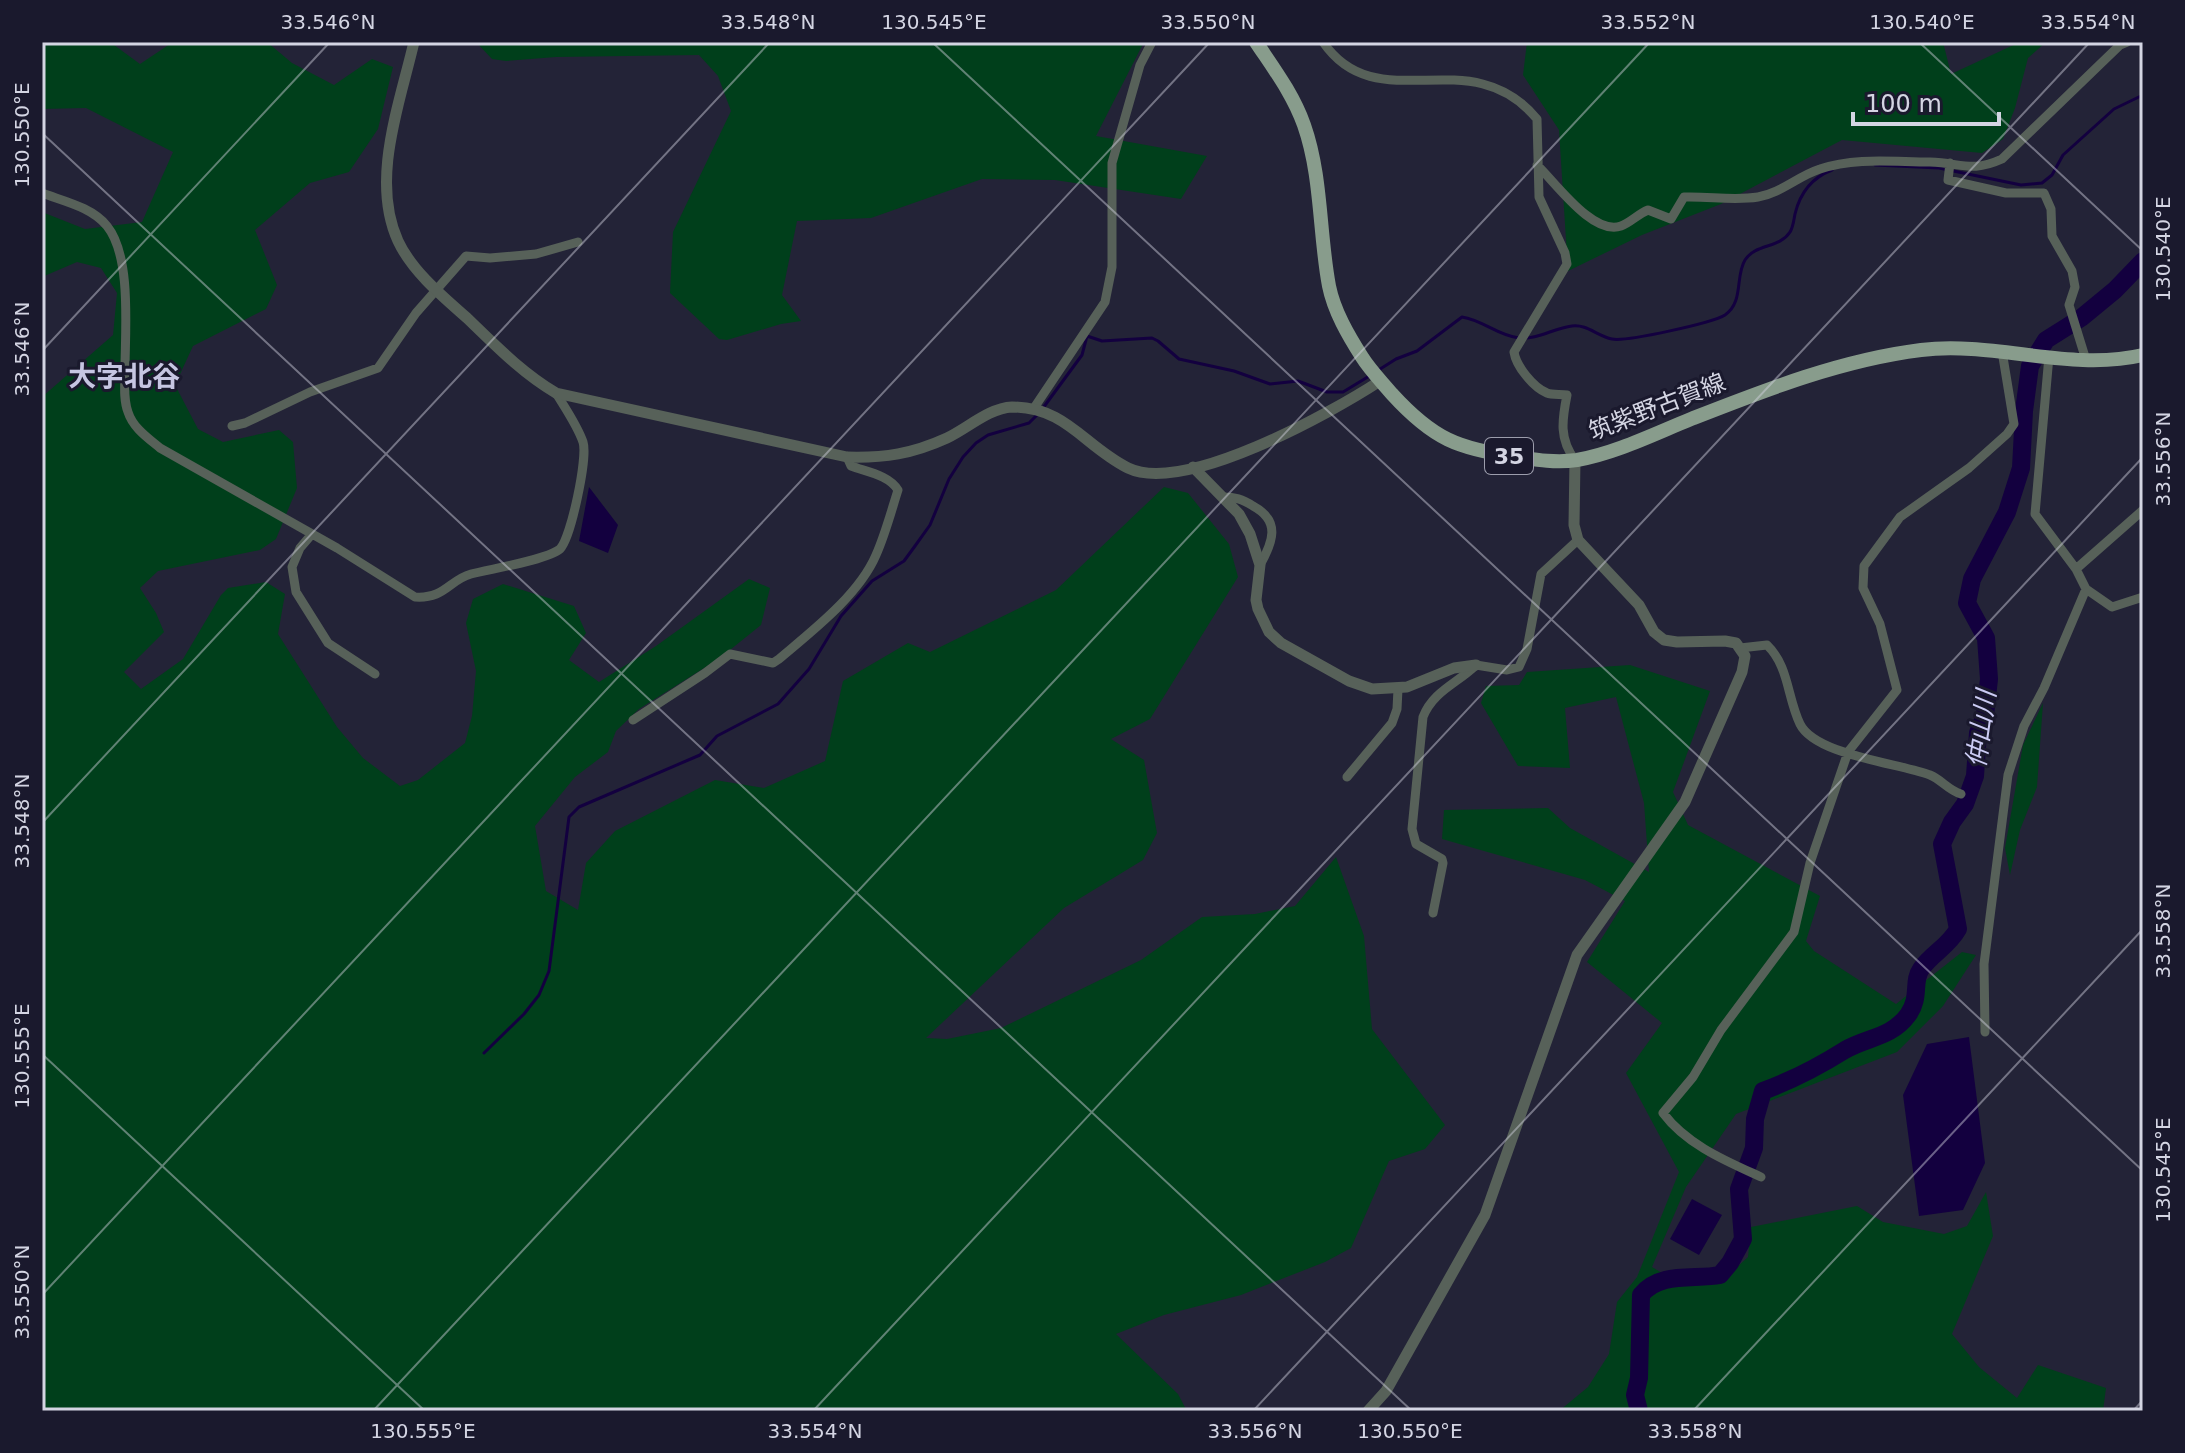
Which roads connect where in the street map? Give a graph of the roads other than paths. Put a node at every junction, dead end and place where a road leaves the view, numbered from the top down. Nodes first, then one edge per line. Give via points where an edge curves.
1 (414, 42) edge
2 (1152, 42) edge
3 (1256, 42) edge
4 (1323, 42) edge
5 (2123, 43) edge
6 (1950, 163) junction
7 (1537, 165) junction
8 (42, 193) edge
9 (578, 242) dead end
10 (436, 290) junction
11 (2007, 352) junction
12 (2143, 355) edge
13 (2044, 356) junction
14 (2086, 360) junction
15 (1380, 381) junction
16 (556, 393) junction
17 (1034, 408) junction
18 (232, 426) dead end
19 (847, 457) junction
20 (1575, 460) junction
21 (1193, 467) junction
22 (1223, 497) junction
23 (2143, 510) edge
24 (312, 534) junction
25 (1578, 540) junction
26 (1260, 565) junction
27 (2076, 569) junction
28 (2086, 589) junction
29 (2143, 597) edge
30 (1740, 648) junction
31 (1476, 665) junction
32 (375, 674) dead end
33 (1398, 689) junction
34 (633, 720) dead end
35 (1848, 752) junction
36 (1347, 777) dead end
37 (1961, 794) dead end
38 (1433, 913) dead end
39 (1985, 1032) dead end
40 (1761, 1177) dead end
41 (1368, 1411) edge

1 - 10 street via 392,137 387,208 403,250
2 - 17 street via 1140,65 1112,163 1112,267 1105,302
3 - 15 main road, 筑紫野古賀線 / 35 via 1287,87 1304,127 1330,289 1346,330
4 - 7 street via 1358,73 1397,82 1476,80 1519,99 1537,119
5 - 6 street via 2002,159 1976,168
6 - 7 street via 1836,165 1761,197 1684,197 1671,219 1648,210 1608,228 1571,201
6 - 14 street via 1948,180 2006,193 2044,193 2052,236 2072,271 2075,287 2069,305
7 - 20 street via 1539,197 1567,264 1514,352 1516,363 1547,393 1567,395 1561,421 1564,444
8 - 24 street via 85,209 107,226 122,260 125,394 128,413 139,430 160,448
9 - 10 street via 536,254 466,256
10 - 16 street via 531,378
10 - 18 street via 378,368
11 - 13 main road, 筑紫野古賀線 / 35
11 - 20 main road, 筑紫野古賀線 / 35 via 1923,350 1854,362
11 - 35 street via 2014,424 1969,468 1900,517 1864,566 1863,588 1880,624 1897,690
12 - 14 main road, 筑紫野古賀線 / 35
13 - 14 main road, 筑紫野古賀線 / 35
13 - 27 street via 2035,514
15 - 20 main road, 筑紫野古賀線 / 35 via 1418,422 1440,436 1481,452
15 - 21 street via 1271,442
16 - 19 street
16 - 24 street via 584,444 569,534 551,554 465,576 426,598 415,597
17 - 19 street via 1007,407 908,453
17 - 21 street via 1062,418 1130,469 1153,474
19 - 34 street via 851,466 898,490 875,558 850,594 773,663 730,654
20 - 25 street
21 - 22 street
22 - 26 street via 1250,534
22 - 26 street via 1238,497 1262,510 1272,523
23 - 27 street
24 - 32 street via 292,567 296,592 328,643
25 - 30 street via 1664,640 1725,641
25 - 31 street via 1541,574 1519,667
26 - 33 street via 1258,609 1281,643 1361,687
27 - 28 street
28 - 29 street via 2112,607
28 - 39 street via 2024,726 2008,775 1984,964
30 - 35 street via 1767,645 1779,656 1801,727 1824,746
30 - 41 street via 1745,656 1742,672 1685,802 1577,955 1485,1215 1386,1391
31 - 33 street
31 - 38 street via 1441,690 1423,717 1412,829 1416,844 1442,859
33 - 36 street via 1392,723
35 - 37 street via 1919,771
35 - 40 street via 1810,863 1794,932 1663,1113 1718,1159

